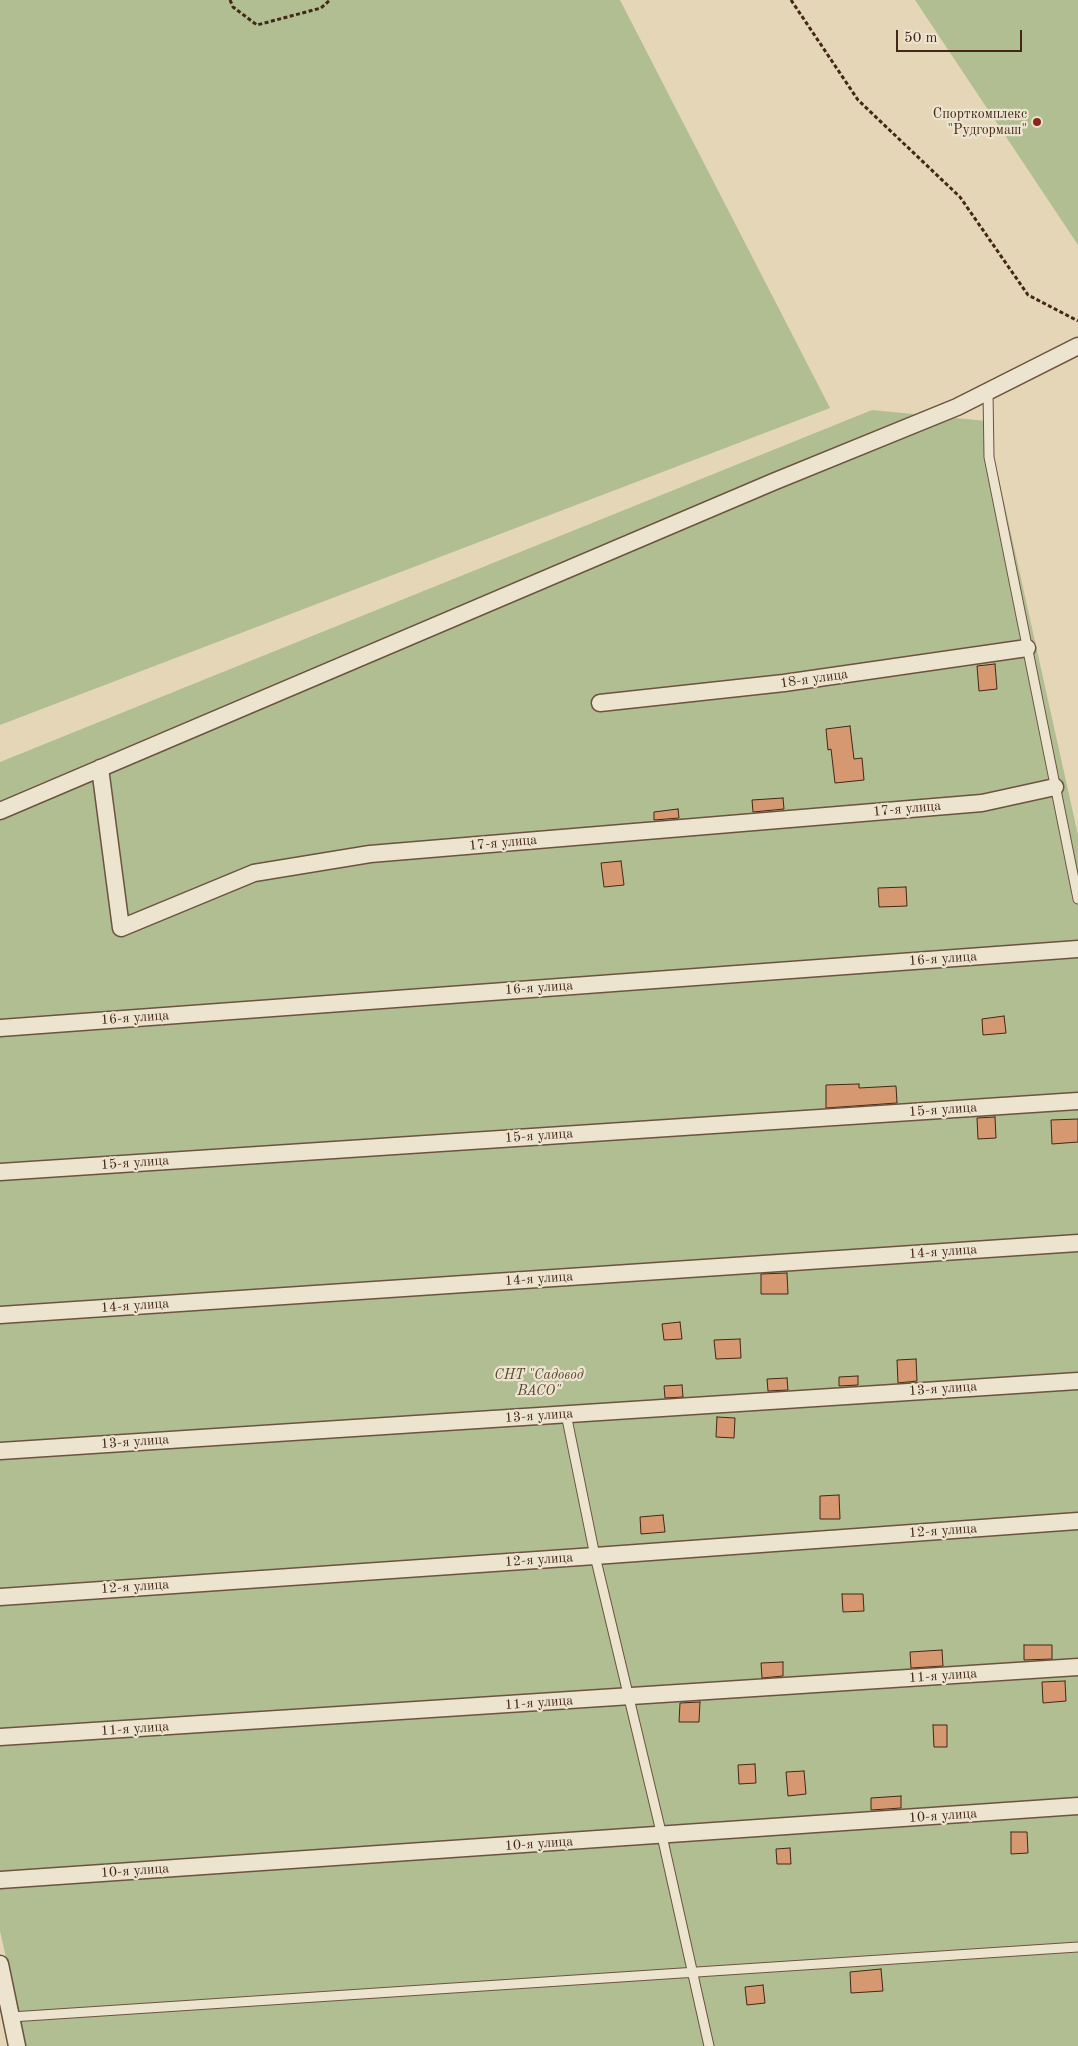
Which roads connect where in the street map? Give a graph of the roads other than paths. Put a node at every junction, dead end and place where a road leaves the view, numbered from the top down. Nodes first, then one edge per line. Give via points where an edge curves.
1 (1078, 346) edge
2 (988, 392) junction
3 (1027, 648) junction
4 (600, 703) dead end
5 (100, 768) junction
6 (1056, 787) junction
7 (0, 811) edge
8 (1069, 853) junction
9 (1078, 861) edge
10 (1078, 899) edge
11 (1078, 949) edge
12 (0, 1028) edge
13 (1078, 1101) edge
14 (0, 1172) edge
15 (1078, 1243) edge
16 (0, 1315) edge
17 (1078, 1381) edge
18 (566, 1414) junction
19 (0, 1451) edge
20 (1078, 1521) edge
21 (595, 1556) junction
22 (0, 1596) edge
23 (1078, 1668) edge
24 (629, 1697) junction
25 (0, 1737) edge
26 (1078, 1806) edge
27 (662, 1836) junction
28 (0, 1880) edge
29 (1078, 1946) edge
30 (0, 1964) edge
31 (692, 1973) junction
32 (11, 2017) junction
33 (17, 2046) edge
34 (709, 2046) edge

1 - 2 street
2 - 3 lane via 988,457
2 - 5 street
3 - 4 street, 18-я улица via 784,683
3 - 6 lane
5 - 6 street, 17-я улица via 121,928 254,873 370,854 982,803
5 - 7 street
6 - 8 lane
8 - 9 lane
8 - 10 lane
11 - 12 street, 16-я улица
13 - 14 street, 15-я улица
15 - 16 street, 14-я улица
17 - 18 street, 13-я улица
18 - 19 street, 13-я улица
18 - 21 lane
20 - 21 street, 12-я улица
21 - 22 street, 12-я улица
21 - 24 lane
23 - 24 street, 11-я улица
24 - 25 street, 11-я улица
24 - 27 lane
26 - 27 street, 10-я улица
27 - 28 street, 10-я улица
27 - 31 lane
29 - 31 lane
30 - 32 street
31 - 32 lane
31 - 34 lane
32 - 33 street

